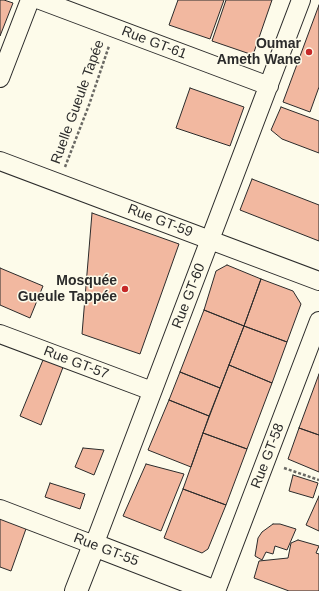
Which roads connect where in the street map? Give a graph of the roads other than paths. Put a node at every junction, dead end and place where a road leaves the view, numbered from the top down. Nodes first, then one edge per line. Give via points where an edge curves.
1 (30, 0) edge
2 (40, 0) edge
3 (301, 0) edge
4 (0, 78) edge
5 (269, 86) junction
6 (0, 161) edge
7 (210, 240) junction
8 (319, 281) edge
9 (319, 321) edge
10 (0, 334) edge
11 (152, 391) junction
12 (0, 509) edge
13 (94, 545) junction
14 (76, 591) edge
15 (213, 591) edge
16 (216, 591) edge

1 - 4 street
2 - 5 street, Rue GT-61
3 - 5 street, Rue GT-60
5 - 7 street, Rue GT-60
6 - 7 street, Rue GT-59
7 - 8 street, Rue GT-59
7 - 11 street, Rue GT-60
9 - 16 street, Rue GT-58
10 - 11 street, Rue GT-57
11 - 13 street, Rue GT-60
12 - 13 street, Rue GT-55
13 - 14 street, Rue GT-60
13 - 15 street, Rue GT-55

